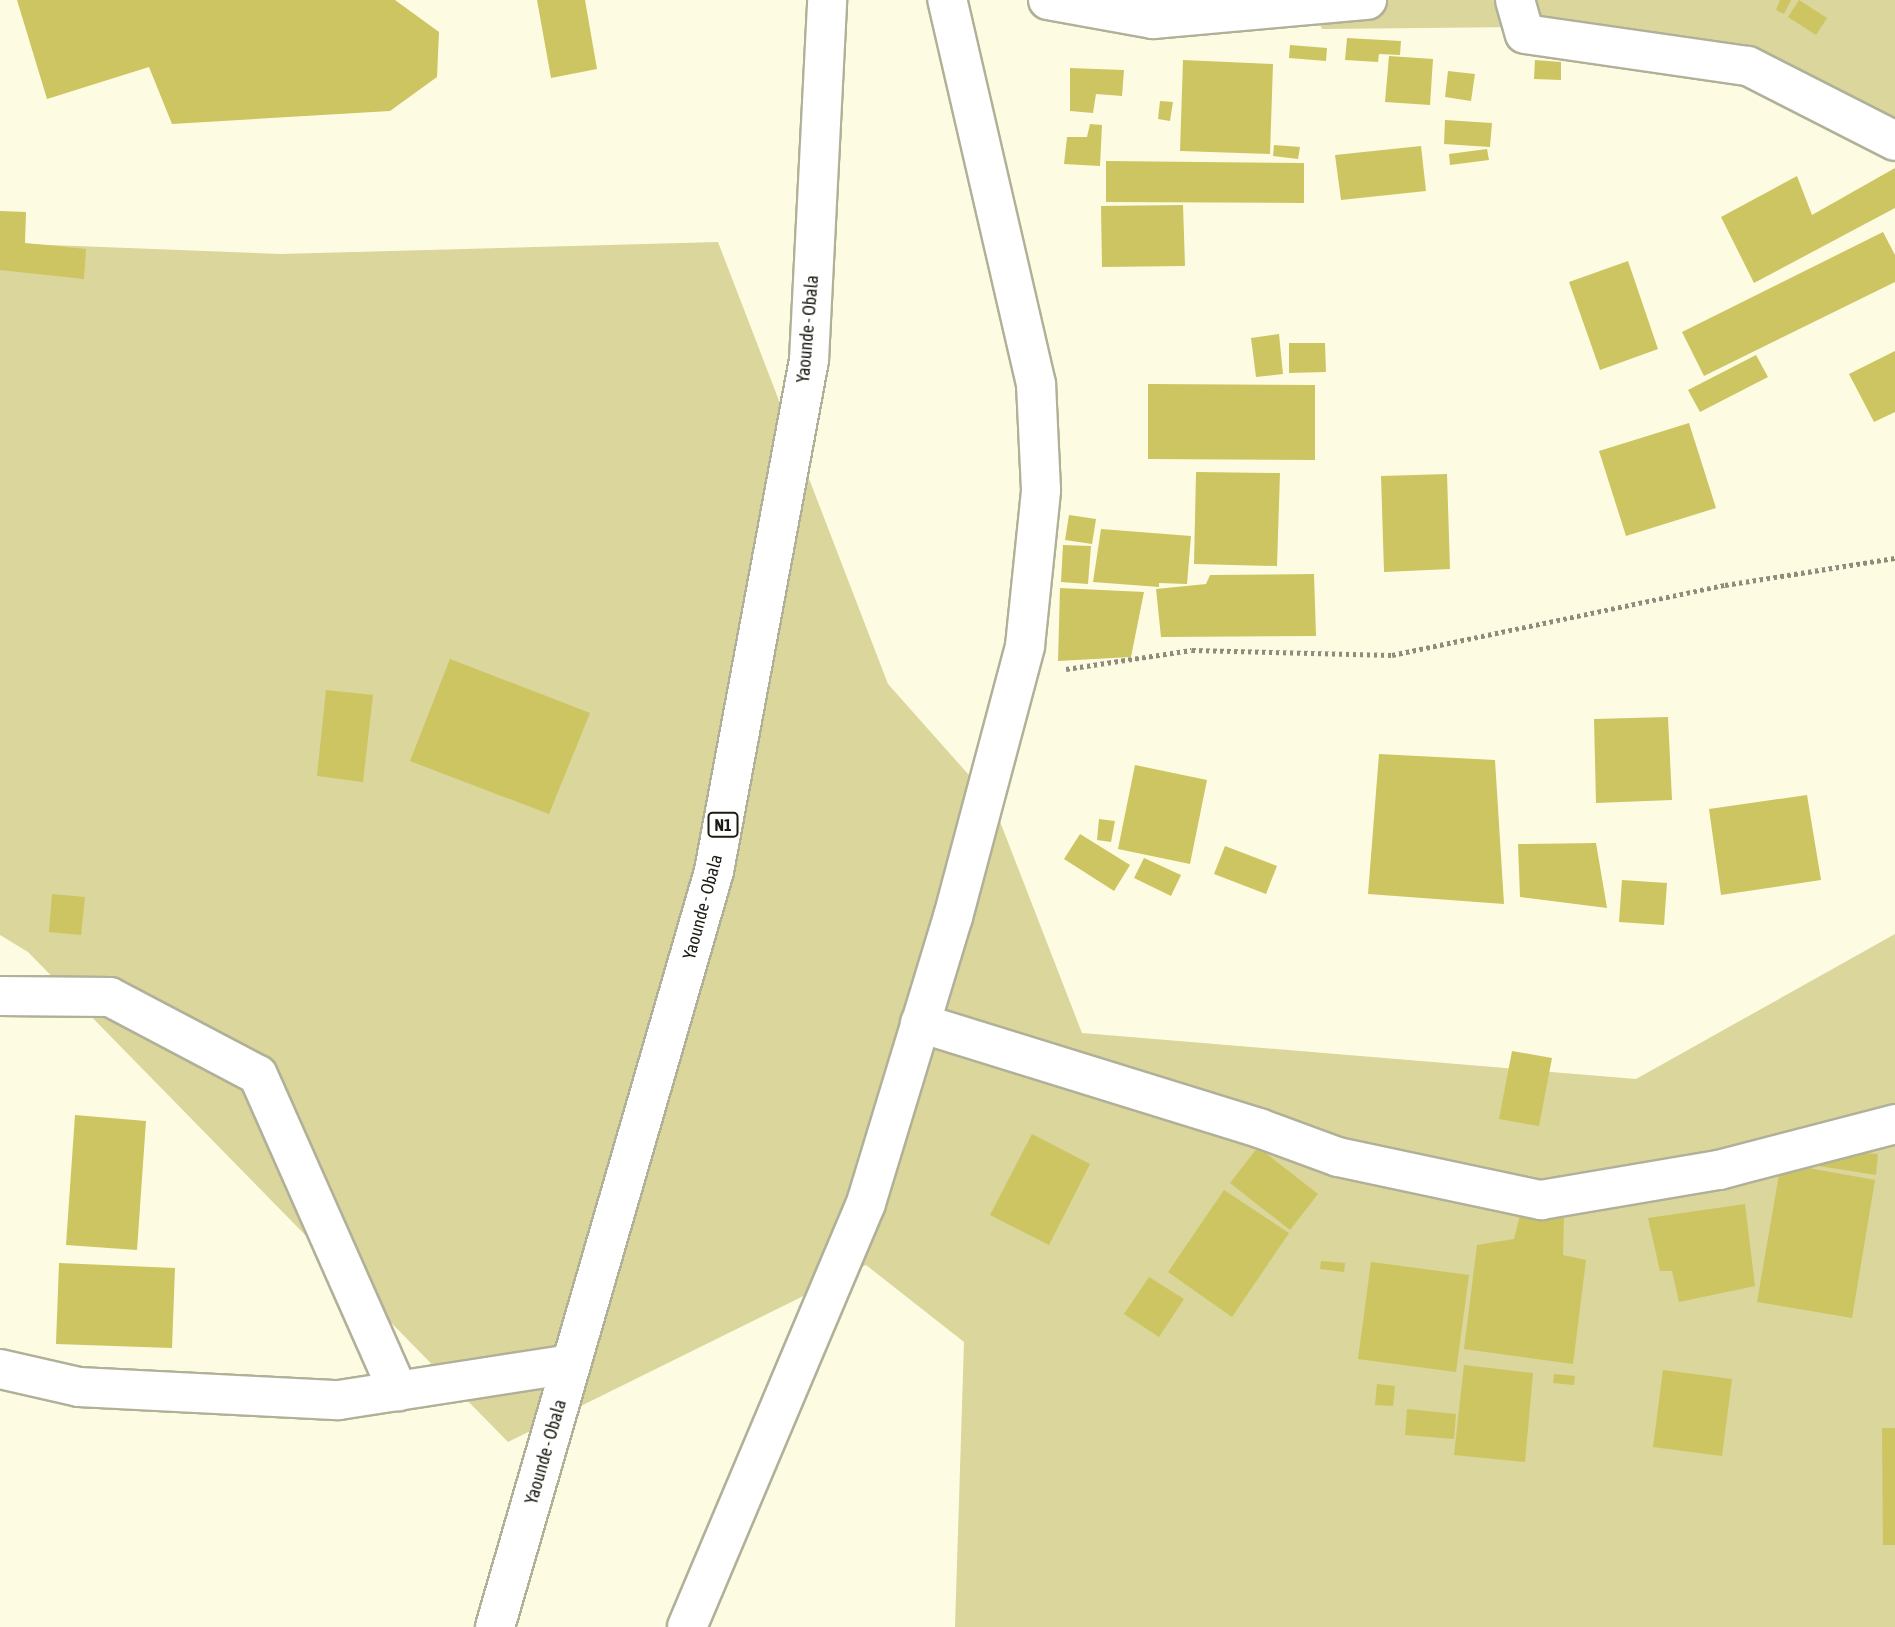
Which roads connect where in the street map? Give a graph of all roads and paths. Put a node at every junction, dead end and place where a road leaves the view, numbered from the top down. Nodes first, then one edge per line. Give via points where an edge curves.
1 (827, 0) edge
2 (947, 0) edge
3 (1049, 0) edge
4 (1367, 0) edge
5 (1515, 0) edge
6 (1895, 141) edge
7 (1895, 558) edge
8 (1017, 677) junction
9 (0, 996) edge
10 (920, 1023) junction
11 (1895, 1124) edge
12 (571, 1364) junction
13 (0, 1369) edge
14 (398, 1391) junction
15 (495, 1627) edge
16 (687, 1627) edge

1 - 12 main road, Yaounde - Obala / N1 via 808,360 714,871
2 - 8 main road via 1036,384 1041,490 1025,646
3 - 4 main road via 1153,19
5 - 6 main road via 1525,34 1748,66
7 - 8 path via 1725,585 1391,655 1192,650
8 - 10 main road
9 - 14 main road via 110,997 258,1076
10 - 11 main road via 1338,1157 1541,1200 1719,1170
10 - 16 main road via 866,1203
12 - 14 main road
12 - 15 main road, Yaounde - Obala / N1
13 - 14 main road via 79,1387 339,1400

